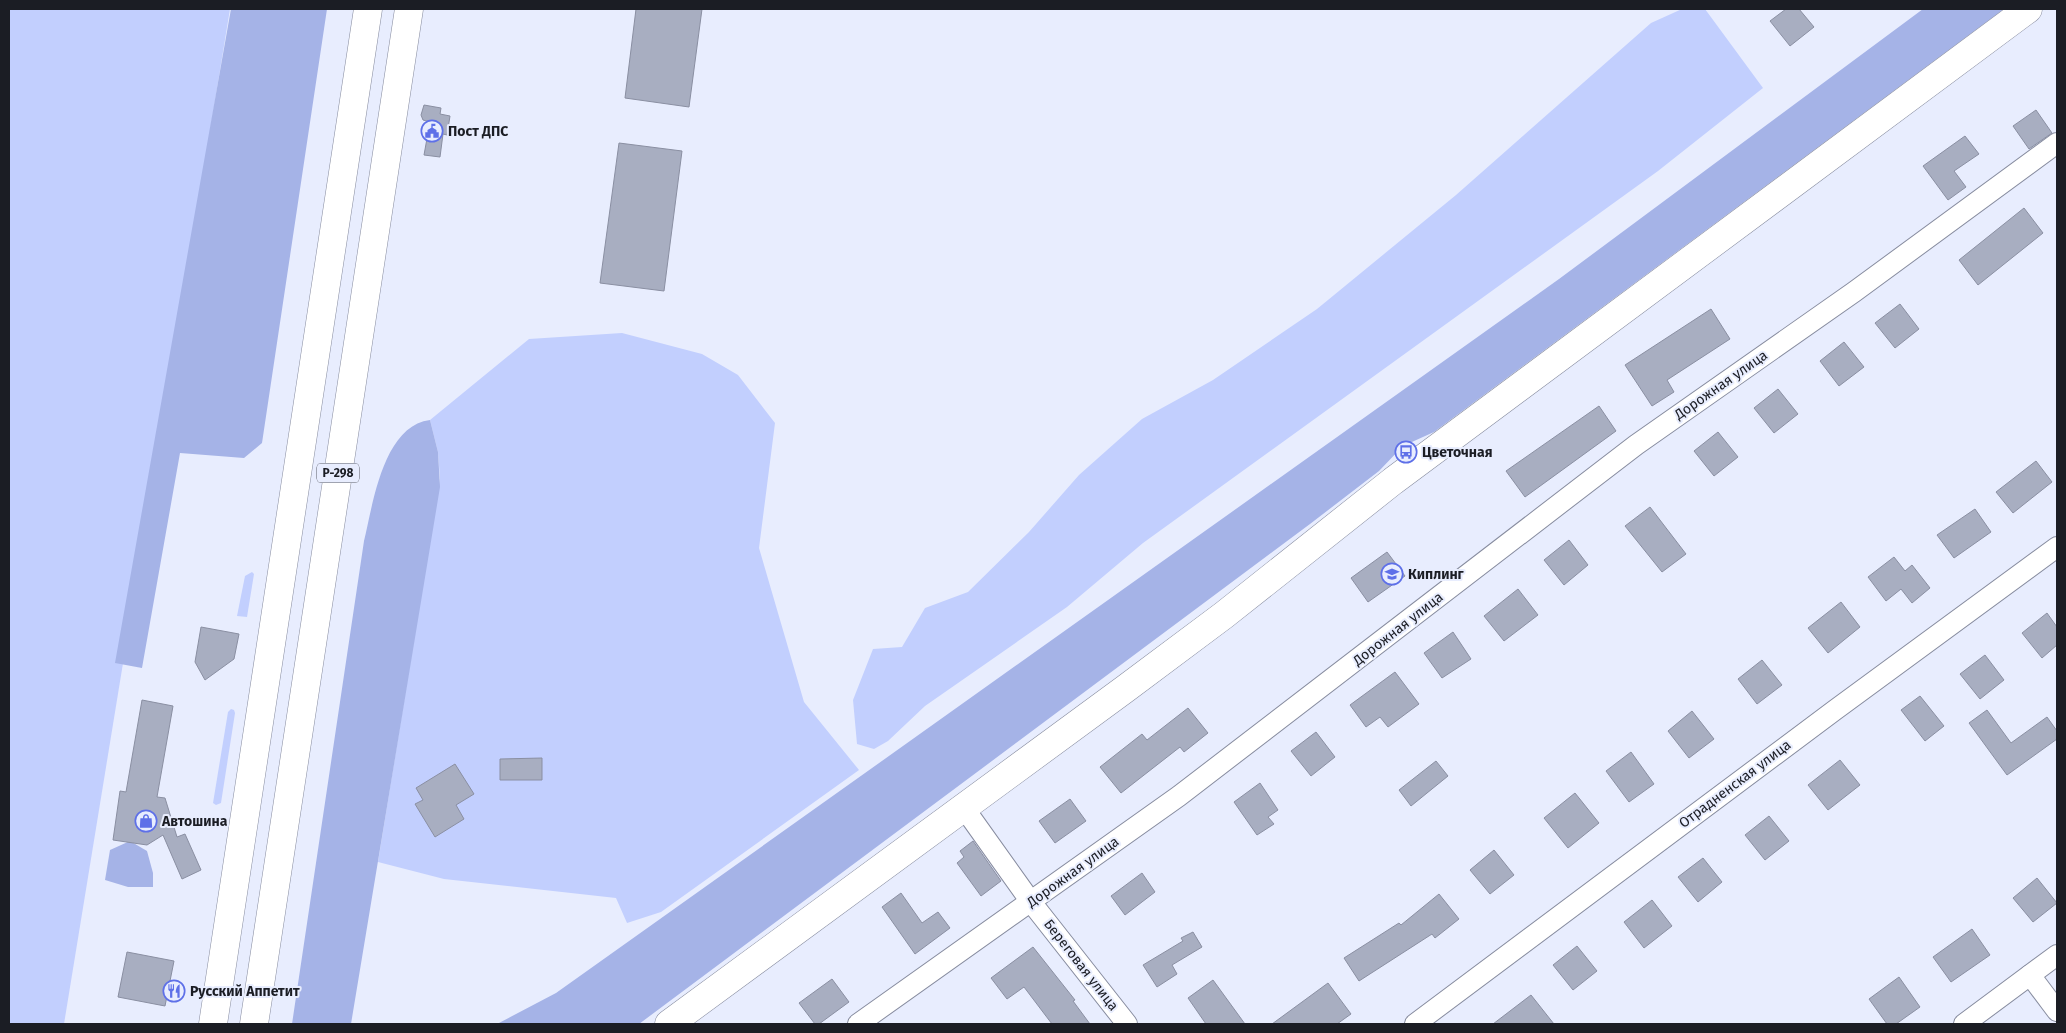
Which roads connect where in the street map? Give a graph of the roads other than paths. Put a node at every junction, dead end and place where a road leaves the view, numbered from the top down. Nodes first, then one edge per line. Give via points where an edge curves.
1 (368, 9) edge
2 (409, 9) edge
3 (2028, 9) edge
4 (2057, 143) edge
5 (2057, 547) edge
6 (964, 808) junction
7 (1031, 902) junction
8 (2057, 955) edge
9 (2030, 975) junction
10 (2057, 1011) edge
11 (213, 1024) edge
12 (254, 1024) edge
13 (669, 1024) edge
14 (858, 1024) edge
15 (1127, 1024) edge
16 (1415, 1024) edge
17 (1964, 1024) edge

1 - 11 main road, Р-298
2 - 12 main road, Р-298
3 - 6 main road via 1393,481 1224,615
4 - 7 street, Дорожная улица via 1854,292 1636,445 1179,796
5 - 16 street, Отрадненская улица
6 - 7 street, Береговая улица
6 - 13 main road
7 - 14 street, Дорожная улица
7 - 15 street, Береговая улица
8 - 9 street
9 - 10 street
9 - 17 street

